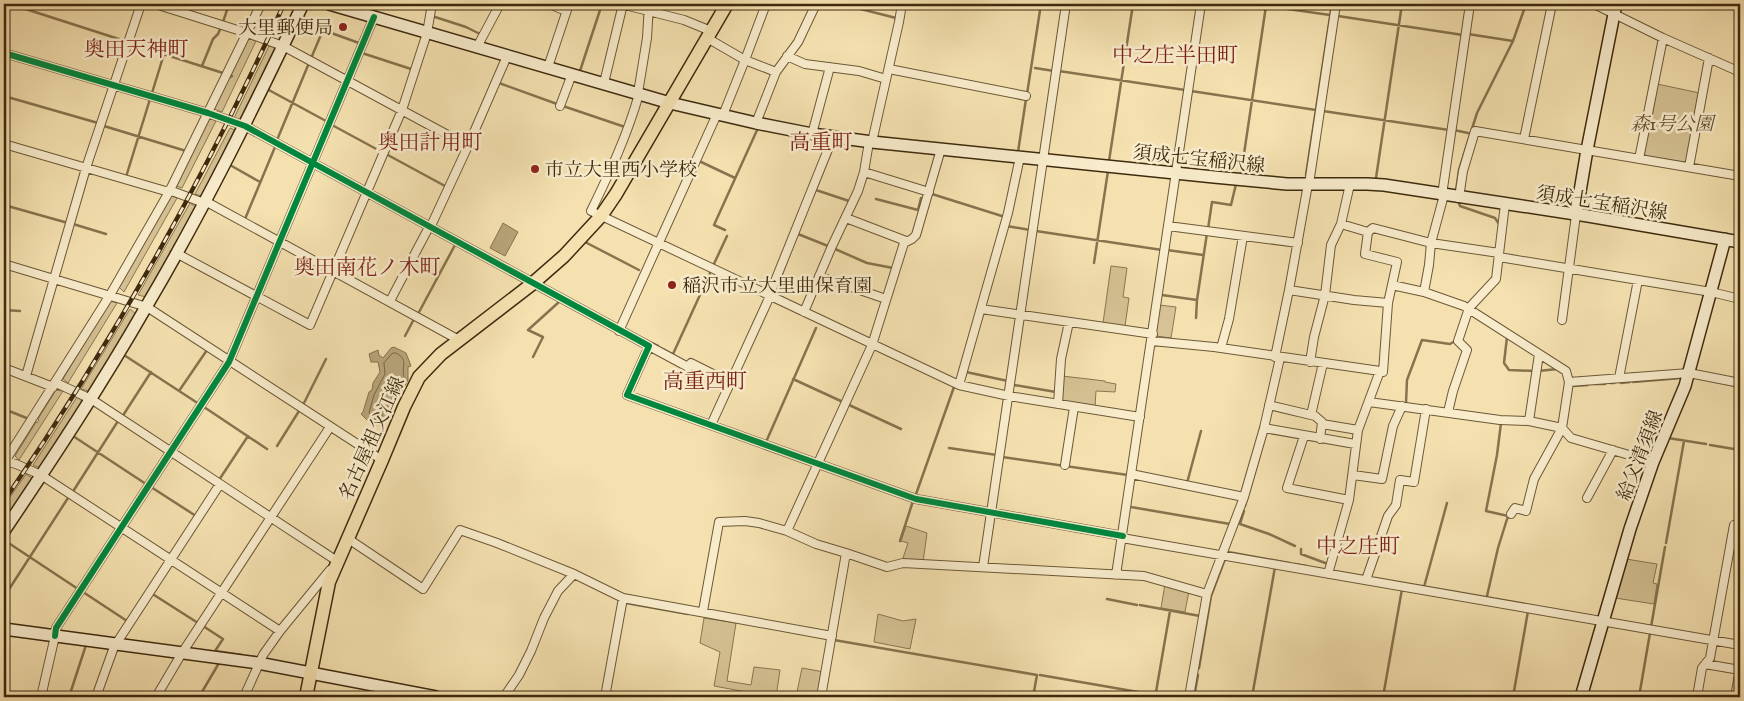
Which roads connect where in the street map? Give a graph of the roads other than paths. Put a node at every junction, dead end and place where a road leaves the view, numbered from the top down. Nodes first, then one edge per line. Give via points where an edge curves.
1 (141, 4) edge
2 (155, 4) edge
3 (261, 4) edge
4 (302, 4) edge
5 (329, 4) edge
6 (432, 4) edge
7 (500, 4) edge
8 (549, 4) edge
9 (622, 4) edge
10 (727, 4) edge
11 (766, 4) edge
12 (816, 4) edge
13 (902, 4) edge
14 (1066, 4) edge
15 (1201, 4) edge
16 (1336, 4) edge
17 (1470, 4) edge
18 (1552, 4) edge
19 (1594, 4) edge
20 (1736, 4) edge
21 (352, 7) edge
22 (568, 7) edge
23 (649, 7) edge
24 (1740, 8) edge
25 (1615, 9) edge
26 (374, 17) junction
27 (247, 33) junction
28 (427, 33) junction
29 (709, 35) junction
30 (1663, 38) junction
31 (282, 46) junction
32 (476, 47) junction
33 (4, 53) edge
34 (507, 56) junction
35 (787, 56) junction
36 (1709, 58) junction
37 (745, 60) junction
38 (548, 67) junction
39 (830, 67) junction
40 (889, 69) junction
41 (776, 72) junction
42 (1740, 72) edge
43 (572, 74) junction
44 (886, 79) junction
45 (348, 80) junction
46 (604, 84) junction
47 (114, 86) junction
48 (638, 94) junction
49 (1026, 96) dead end
50 (670, 103) junction
51 (560, 106) dead end
52 (402, 110) junction
53 (208, 113) junction
54 (720, 115) junction
55 (756, 123) junction
56 (245, 126) junction
57 (812, 134) junction
58 (833, 137) junction
59 (1524, 139) junction
60 (871, 142) junction
61 (4, 144) edge
62 (468, 146) junction
63 (941, 149) junction
64 (1587, 150) junction
65 (1020, 157) junction
66 (1639, 159) junction
67 (1043, 160) junction
68 (1740, 162) edge
69 (313, 164) junction
70 (86, 168) junction
71 (1689, 168) junction
72 (864, 172) junction
73 (1175, 173) junction
74 (1739, 176) edge
75 (1308, 184) junction
76 (1350, 184) junction
77 (169, 191) junction
78 (928, 192) junction
79 (367, 193) junction
80 (1443, 195) junction
81 (1459, 198) junction
82 (205, 202) junction
83 (1505, 204) junction
84 (1576, 214) junction
85 (601, 216) junction
86 (846, 218) junction
87 (1341, 224) junction
88 (1168, 226) junction
89 (430, 227) junction
90 (1368, 232) junction
91 (1243, 236) junction
92 (1725, 239) junction
93 (906, 240) junction
94 (280, 242) junction
95 (1740, 242) edge
96 (659, 243) junction
97 (1298, 243) junction
98 (1431, 243) junction
99 (176, 253) junction
100 (1499, 255) junction
101 (4, 264) edge
102 (1568, 268) junction
103 (333, 271) junction
104 (819, 276) junction
105 (55, 279) junction
106 (1638, 280) junction
107 (532, 284) junction
108 (1392, 284) junction
109 (1289, 290) junction
110 (1424, 292) junction
111 (1711, 292) junction
112 (110, 295) junction
113 (1325, 295) junction
114 (257, 296) junction
115 (770, 296) junction
116 (886, 299) junction
117 (1740, 299) edge
118 (390, 301) junction
119 (1388, 303) junction
120 (147, 307) junction
121 (1469, 308) junction
122 (981, 309) junction
123 (804, 312) junction
124 (1021, 315) junction
125 (1562, 320) dead end
126 (1069, 322) junction
127 (620, 330) junction
128 (1152, 337) junction
129 (459, 340) junction
130 (872, 345) junction
131 (649, 346) junction
132 (1221, 348) junction
133 (1539, 354) junction
134 (1278, 357) junction
135 (229, 362) junction
136 (1310, 362) junction
137 (1322, 363) junction
138 (4, 368) edge
139 (1380, 371) junction
140 (1689, 373) junction
141 (26, 376) junction
142 (1619, 378) junction
143 (1569, 382) junction
144 (731, 383) junction
145 (1740, 383) edge
146 (54, 385) junction
147 (959, 385) junction
148 (1008, 396) junction
149 (91, 399) junction
150 (1369, 402) junction
151 (1058, 404) junction
152 (1269, 405) junction
153 (1402, 406) junction
154 (1074, 407) junction
155 (1426, 410) junction
156 (1448, 412) junction
157 (1311, 415) junction
158 (1140, 417) junction
159 (1529, 421) junction
160 (1322, 424) junction
161 (711, 425) junction
162 (330, 427) junction
163 (1264, 428) junction
164 (1562, 428) junction
165 (1358, 430) junction
166 (1304, 436) junction
167 (1320, 438) junction
168 (1355, 444) junction
169 (1612, 450) junction
170 (171, 452) junction
171 (382, 460) junction
172 (4, 462) edge
173 (1653, 462) junction
174 (817, 464) junction
175 (1065, 465) dead end
176 (1131, 474) junction
177 (1353, 475) junction
178 (41, 476) junction
179 (220, 484) junction
180 (1244, 497) junction
181 (1588, 498) dead end
182 (1349, 500) junction
183 (991, 512) junction
184 (1511, 514) dead end
185 (271, 517) junction
186 (1734, 525) dead end
187 (121, 528) junction
188 (4, 531) edge
189 (787, 531) junction
190 (1122, 537) junction
191 (347, 538) junction
192 (846, 553) junction
193 (1222, 555) junction
194 (171, 560) junction
195 (337, 562) junction
196 (983, 566) junction
197 (574, 574) junction
198 (1328, 574) junction
199 (1116, 575) junction
200 (1366, 580) junction
201 (222, 593) junction
202 (1207, 594) junction
203 (623, 598) junction
204 (702, 611) junction
205 (1603, 621) junction
206 (4, 629) edge
207 (280, 631) junction
208 (55, 636) junction
209 (832, 636) junction
210 (1713, 641) junction
211 (116, 644) junction
212 (1740, 645) edge
213 (182, 653) junction
214 (258, 663) junction
215 (1705, 664) junction
216 (310, 674) junction
217 (410, 695) edge
218 (41, 697) edge
219 (96, 697) edge
220 (156, 697) edge
221 (244, 697) edge
222 (306, 697) edge
223 (436, 697) edge
224 (504, 697) edge
225 (606, 697) edge
226 (821, 697) edge
227 (1189, 697) edge
228 (1581, 697) edge
229 (1697, 697) edge
230 (1735, 697) edge

1 - 47 street
2 - 27 street
3 - 27 street
4 - 31 street
5 - 21 street, 須成七宝稲沢線
6 - 28 street
7 - 32 street
8 - 22 street
9 - 23 street
9 - 46 street
10 - 29 main road, 名古屋祖父江線
11 - 37 street
12 - 35 street via 798,42
13 - 40 street
14 - 67 street
15 - 73 street
16 - 75 street
17 - 80 street
18 - 59 street
19 - 25 street
20 - 24 street
21 - 26 street, 須成七宝稲沢線
22 - 38 street
23 - 29 street via 684,20
23 - 48 street
25 - 30 street
25 - 64 street
26 - 28 street, 須成七宝稲沢線
26 - 45 street
27 - 31 street
27 - 53 street
28 - 32 street, 須成七宝稲沢線
28 - 52 street
29 - 37 street
29 - 50 main road, 名古屋祖父江線
30 - 36 street
30 - 66 street
31 - 45 street
31 - 56 street
32 - 34 street, 須成七宝稲沢線
33 - 47 street
34 - 38 street, 須成七宝稲沢線
34 - 62 street
35 - 39 street via 805,64
35 - 41 street
36 - 42 street
36 - 71 street
37 - 41 street
37 - 54 street
38 - 43 street, 須成七宝稲沢線
39 - 44 street
39 - 57 street
40 - 44 street
40 - 49 street
41 - 55 street
43 - 46 street, 須成七宝稲沢線
43 - 51 street
44 - 60 street
45 - 52 street
45 - 69 street
46 - 48 street, 須成七宝稲沢線
47 - 53 street
47 - 70 street
48 - 50 street, 須成七宝稲沢線
48 - 85 street via 622,144 591,211
50 - 54 street, 須成七宝稲沢線
50 - 85 main road, 名古屋祖父江線
52 - 62 street
52 - 79 street
53 - 56 street
53 - 77 street
54 - 55 street, 須成七宝稲沢線
54 - 96 street
55 - 57 street, 須成七宝稲沢線
56 - 69 street
56 - 82 street
57 - 58 street, 須成七宝稲沢線
58 - 60 street, 須成七宝稲沢線
58 - 115 street
59 - 64 street
59 - 81 street via 1476,131 1463,171
60 - 63 street, 須成七宝稲沢線
60 - 72 street
61 - 70 street
62 - 89 street
63 - 65 street, 須成七宝稲沢線
63 - 78 street
64 - 66 street
64 - 84 street
65 - 67 street, 須成七宝稲沢線
65 - 122 street
66 - 71 street
67 - 73 street, 須成七宝稲沢線
67 - 124 street
68 - 74 street
69 - 79 street
69 - 94 street
70 - 77 street
70 - 105 street
71 - 74 street
72 - 78 street
72 - 86 street
73 - 75 street, 須成七宝稲沢線
73 - 88 street
75 - 76 street, 須成七宝稲沢線
75 - 97 street
76 - 80 street, 須成七宝稲沢線 via 1384,185
76 - 87 street
77 - 82 street
77 - 112 street
78 - 93 street via 916,234
79 - 89 street
79 - 103 street
80 - 81 street, 須成七宝稲沢線
80 - 98 street
81 - 83 street, 須成七宝稲沢線
82 - 94 street
82 - 99 street
83 - 84 street, 須成七宝稲沢線
83 - 100 street
84 - 92 street, 須成七宝稲沢線
84 - 102 street
85 - 96 street
85 - 107 main road, 名古屋祖父江線 via 564,256
86 - 93 street
86 - 104 street
87 - 90 street
87 - 113 street via 1331,245
88 - 91 street
88 - 128 street
89 - 107 street
89 - 118 street
90 - 98 street via 1373,228
90 - 108 street via 1365,254 1397,262
91 - 97 street
91 - 132 street
92 - 95 street
92 - 111 street, 給父清須線
93 - 116 street
94 - 103 street
94 - 114 street
96 - 115 street
96 - 127 street
97 - 109 street
98 - 100 street
98 - 110 street
99 - 114 street
99 - 120 street
100 - 102 street
100 - 121 street via 1496,279
101 - 105 street
102 - 106 street
102 - 125 street
103 - 114 street via 310,325
103 - 118 street
104 - 116 street
104 - 123 street
105 - 112 street
105 - 141 street
106 - 111 street
106 - 142 street
107 - 127 street
107 - 129 main road, 名古屋祖父江線
108 - 110 street
108 - 119 street
109 - 113 street
109 - 134 street
110 - 121 street
111 - 117 street
111 - 140 street, 給父清須線
112 - 120 street
112 - 146 street
113 - 119 street
113 - 136 street
114 - 135 street
115 - 123 street
115 - 144 street
116 - 130 street
118 - 129 street
119 - 139 street via 1383,372
120 - 135 street
120 - 149 street
121 - 133 street
121 - 156 street via 1458,341 1467,350
122 - 124 street
122 - 147 street
123 - 130 street
124 - 126 street
124 - 148 street
126 - 128 street
126 - 151 street via 1061,359
127 - 131 street
128 - 132 street
128 - 158 street
129 - 171 main road, 名古屋祖父江線 via 419,377
130 - 147 street
130 - 174 street
131 - 144 street via 688,367 691,363
131 - 161 street via 627,395
132 - 134 street
133 - 143 street via 1566,371
133 - 159 street
134 - 136 street
134 - 152 street
135 - 162 street
135 - 170 street
136 - 137 street
137 - 139 street
137 - 157 street
138 - 141 street
139 - 150 street
140 - 142 street
140 - 145 street
140 - 173 street, 給父清須線
141 - 146 street
142 - 143 street
143 - 164 street
144 - 161 street
146 - 149 street
146 - 172 street
147 - 148 street
148 - 151 street
148 - 183 street
149 - 170 street
149 - 178 street
150 - 153 street
150 - 165 street
151 - 154 street
152 - 157 street
152 - 163 street
153 - 155 street
153 - 177 street via 1393,426 1382,479
154 - 158 street
154 - 175 street
155 - 156 street
155 - 200 street via 1414,482 1400,480 1396,505 1388,516
156 - 159 street
157 - 160 street
158 - 176 street
159 - 164 street
160 - 165 street
160 - 167 street
161 - 174 street
162 - 171 street
162 - 185 street
163 - 166 street
163 - 180 street
164 - 169 street via 1571,438
164 - 184 street via 1534,479 1526,511 1516,508
165 - 168 street
166 - 167 street
166 - 182 street via 1287,488
167 - 168 street
168 - 177 street
169 - 173 street
169 - 181 street
170 - 179 street
170 - 187 street
171 - 191 main road, 名古屋祖父江線
172 - 178 street
173 - 205 street, 給父清須線
174 - 183 street via 916,500
174 - 189 street
176 - 180 street
176 - 190 street
177 - 182 street
178 - 187 street
178 - 188 street
179 - 185 street
179 - 194 street
180 - 193 street
182 - 198 street
183 - 190 street
183 - 196 street
185 - 195 street
185 - 201 street
186 - 210 street
187 - 194 street
187 - 208 street via 56,628
189 - 192 street
189 - 204 street via 745,521 719,522
190 - 193 street
190 - 199 street
191 - 195 main road, 名古屋祖父江線
191 - 197 street via 423,589 460,530
192 - 196 street via 887,566 903,563
192 - 209 street
193 - 198 street
193 - 202 street
194 - 201 street
194 - 211 street
195 - 207 street
195 - 216 main road, 名古屋祖父江線 via 329,582
196 - 199 street
197 - 203 street
197 - 224 street via 555,597 531,652
198 - 200 street
199 - 202 street via 1144,576
200 - 205 street
201 - 207 street
201 - 213 street
202 - 227 street
203 - 204 street
203 - 225 street
204 - 209 street
205 - 210 street
205 - 228 street, 給父清須線
206 - 208 street
207 - 214 street
208 - 211 street
208 - 218 street
209 - 226 street
210 - 212 street
210 - 215 street via 1710,658
211 - 213 street
211 - 219 street
213 - 214 street
213 - 220 street
214 - 216 street
214 - 221 street
215 - 229 street
215 - 230 street via 1740,670
216 - 217 street
216 - 222 main road, 名古屋祖父江線
217 - 223 street

